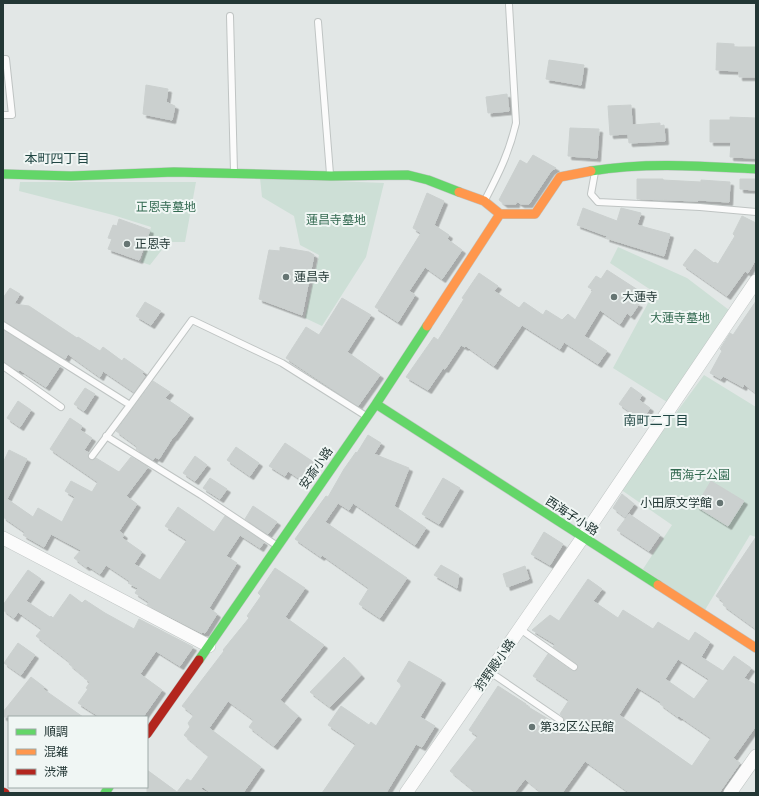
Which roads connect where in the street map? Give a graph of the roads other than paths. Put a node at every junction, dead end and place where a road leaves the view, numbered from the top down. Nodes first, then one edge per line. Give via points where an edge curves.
1 (509, 5) dead end
2 (230, 16) dead end
3 (318, 22) dead end
4 (3, 58) edge
5 (3, 115) edge
6 (756, 169) edge
7 (596, 170) junction
8 (234, 173) junction
9 (3, 174) edge
10 (331, 176) junction
11 (484, 201) junction
12 (756, 212) edge
13 (500, 214) junction
14 (756, 280) edge
15 (3, 325) edge
16 (3, 366) edge
17 (376, 404) junction
18 (130, 405) junction
19 (61, 407) dead end
20 (366, 416) junction
21 (106, 436) junction
22 (92, 456) dead end
23 (583, 537) junction
24 (3, 538) edge
25 (277, 545) junction
26 (520, 629) junction
27 (209, 646) junction
28 (756, 648) edge
29 (574, 667) dead end
30 (490, 672) junction
31 (560, 720) dead end
32 (148, 733) edge
33 (756, 756) edge
34 (406, 793) edge
35 (730, 793) edge

1 - 11 lane via 516,123 504,164
2 - 8 lane
3 - 10 lane
4 - 5 lane via 6,59 12,115
6 - 7 street via 680,165
7 - 12 lane via 592,194 598,202
7 - 13 street via 560,176 535,214
8 - 9 street via 174,172 71,176
8 - 10 street
10 - 11 street via 408,174
11 - 13 street
13 - 17 street, 安斎小路
14 - 23 street, 狩野殿小路
15 - 18 lane
16 - 19 lane
17 - 20 street, 安斎小路
17 - 23 street, 西海子小路
18 - 20 lane via 192,320 282,363
18 - 21 lane
20 - 25 street, 安斎小路
21 - 22 lane
21 - 25 lane
23 - 26 street, 狩野殿小路
23 - 28 street, 西海子小路
24 - 27 street
25 - 27 street, 安斎小路
26 - 29 lane
26 - 30 street, 狩野殿小路
27 - 32 street, 安斎小路
30 - 31 lane
30 - 34 street, 狩野殿小路
33 - 35 street

